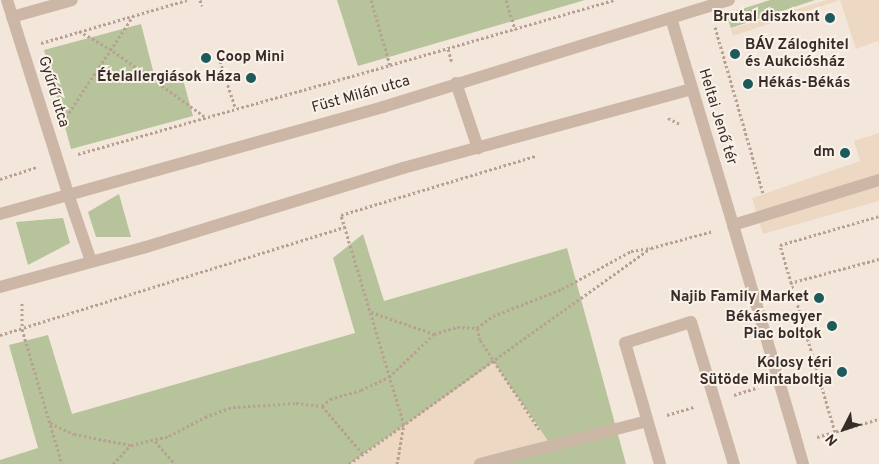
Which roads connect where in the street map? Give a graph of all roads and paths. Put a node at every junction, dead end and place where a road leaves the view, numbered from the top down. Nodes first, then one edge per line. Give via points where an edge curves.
1 (7, 0) edge
2 (72, 0) edge
3 (187, 0) edge
4 (200, 0) edge
5 (371, 0) edge
6 (506, 0) edge
7 (614, 0) edge
8 (729, 0) edge
9 (202, 6) dead end
10 (134, 15) junction
11 (12, 17) junction
12 (671, 18) junction
13 (515, 30) junction
14 (79, 31) junction
15 (717, 33) dead end
16 (109, 48) junction
17 (23, 49) junction
18 (220, 61) dead end
19 (390, 65) junction
20 (456, 83) junction
21 (691, 88) junction
22 (235, 108) junction
23 (204, 116) junction
24 (665, 116) dead end
25 (683, 133) dead end
26 (51, 142) junction
27 (478, 148) junction
28 (542, 154) dead end
29 (36, 157) dead end
30 (57, 160) junction
31 (39, 167) junction
32 (0, 179) edge
33 (879, 180) edge
34 (68, 194) junction
35 (769, 213) junction
36 (0, 214) edge
37 (879, 216) edge
38 (709, 222) dead end
39 (733, 225) junction
40 (345, 227) junction
41 (712, 231) junction
42 (651, 248) junction
43 (879, 259) edge
44 (91, 261) junction
45 (790, 282) junction
46 (0, 287) edge
47 (371, 312) junction
48 (477, 328) junction
49 (22, 329) junction
50 (434, 334) junction
51 (0, 335) edge
52 (494, 362) junction
53 (389, 377) junction
54 (322, 406) junction
55 (879, 419) edge
56 (647, 422) junction
57 (50, 423) junction
58 (404, 425) junction
59 (835, 432) junction
60 (817, 438) dead end
61 (155, 441) junction
62 (131, 445) junction
63 (553, 448) junction
64 (363, 454) junction
65 (62, 464) edge
66 (113, 464) edge
67 (175, 464) edge
68 (349, 464) edge
69 (397, 464) edge
70 (480, 464) edge
71 (660, 464) edge
72 (734, 464) edge
73 (803, 464) edge

1 - 11 street, Gyűrű utca
2 - 11 street
3 - 10 path
4 - 9 path
5 - 19 path
6 - 13 path
7 - 13 path
8 - 12 street, Füst Milán utca
10 - 14 path
10 - 16 path
11 - 17 street, Gyűrű utca
12 - 20 street, Füst Milán utca
12 - 21 street, Heltai Jenő tér
13 - 19 path
14 - 16 path
14 - 17 path
15 - 35 path
16 - 23 path
16 - 26 path
17 - 26 street, Gyűrű utca
18 - 22 path
19 - 22 path
20 - 27 street
20 - 34 street, Füst Milán utca via 374,110
21 - 27 street
21 - 39 street, Heltai Jenő tér
22 - 23 path
23 - 30 path
24 - 25 path via 680,124
26 - 30 street, Gyűrű utca
27 - 44 street
28 - 40 path via 341,215
29 - 31 path
30 - 31 path
30 - 34 street, Gyűrű utca
31 - 32 path
33 - 35 street
34 - 36 street, Füst Milán utca
34 - 44 street, Gyűrű utca
35 - 39 street
37 - 45 path via 780,245
38 - 41 path
39 - 41 path
39 - 73 street, Heltai Jenő tér
40 - 47 path
40 - 49 path
41 - 42 path
42 - 48 path via 631,251 562,289 493,316
42 - 52 path
43 - 45 path
44 - 46 street
45 - 59 path
47 - 50 path
47 - 53 path
48 - 50 path via 457,327
48 - 52 path via 480,340
49 - 51 path
49 - 57 path
50 - 53 path
52 - 58 path
52 - 63 path
53 - 54 path
53 - 58 path
54 - 61 path via 296,403 233,407
54 - 64 path
55 - 59 path
56 - 63 street
56 - 71 street
56 - 72 street via 624,343 691,322
57 - 62 path via 74,434
57 - 65 path
58 - 64 path
58 - 69 path
59 - 60 path
61 - 62 path
61 - 67 path
62 - 66 path
63 - 70 street
64 - 68 path

